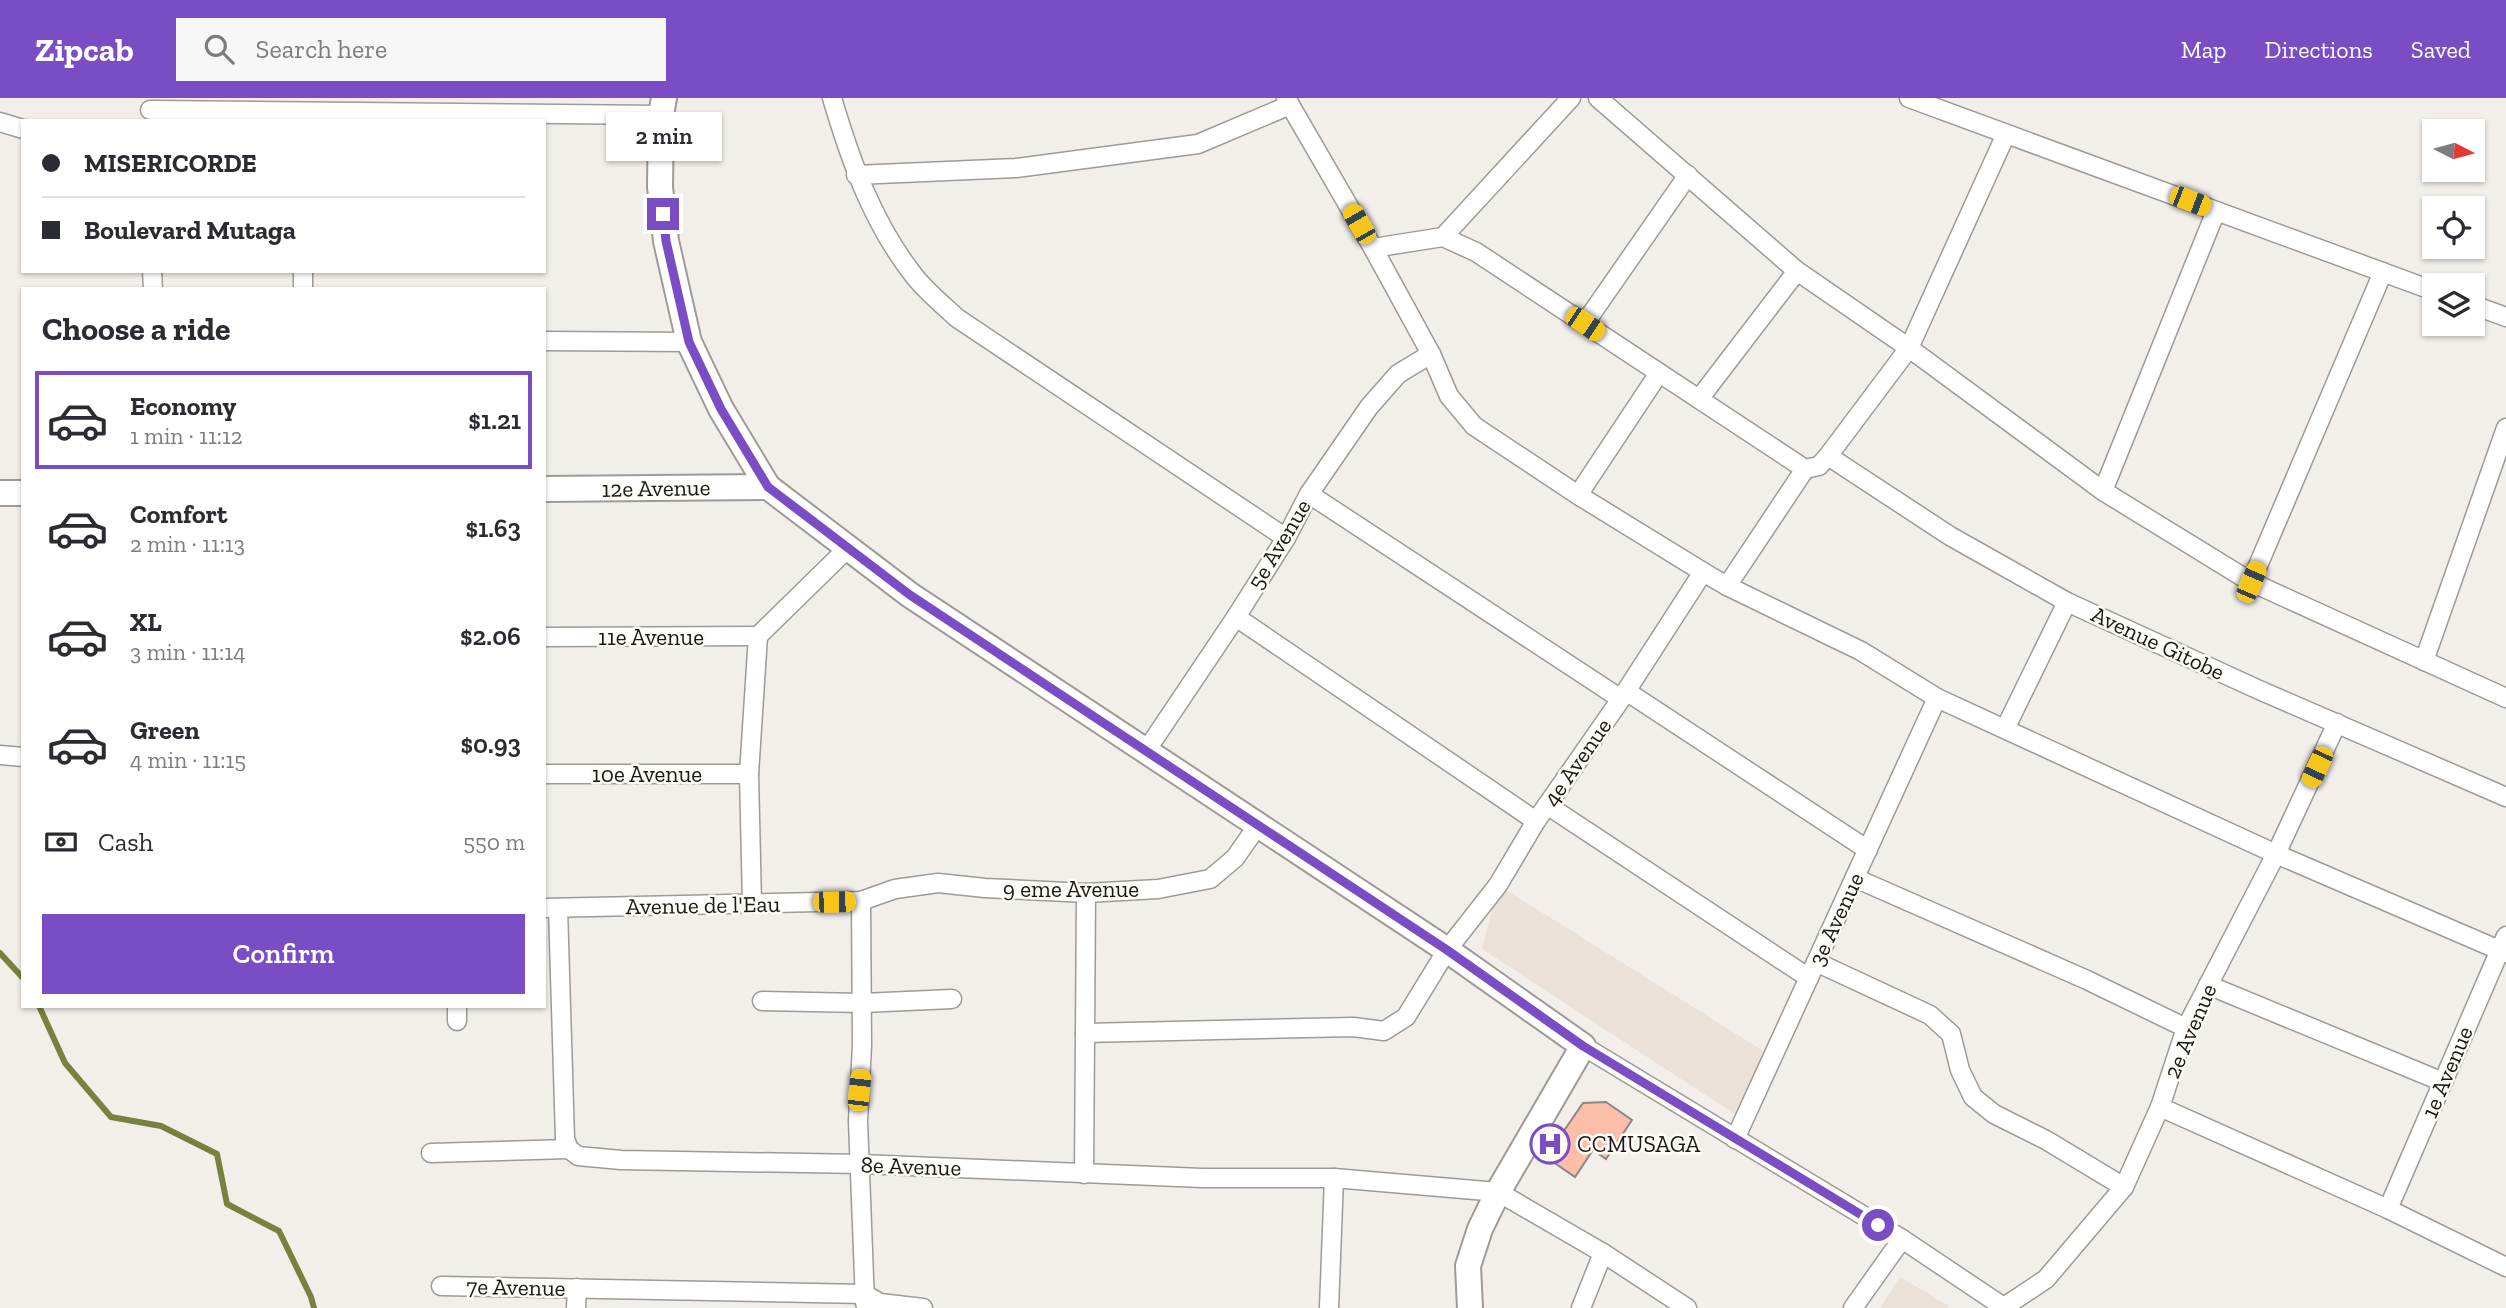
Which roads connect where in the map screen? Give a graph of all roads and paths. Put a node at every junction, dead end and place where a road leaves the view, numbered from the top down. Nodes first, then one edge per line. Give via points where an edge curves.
1 (832, 98) edge
2 (1571, 98) edge
3 (1598, 98) edge
4 (1909, 98) edge
5 (1288, 102) edge
6 (390, 105) edge
7 (662, 106) edge
8 (150, 110) edge
9 (304, 116) edge
10 (492, 117) edge
11 (0, 122) edge
12 (21, 128) edge
13 (2006, 134) junction
14 (856, 175) junction
15 (1688, 175) junction
16 (2216, 211) junction
17 (1443, 237) junction
18 (1373, 248) junction
19 (1797, 271) junction
20 (2383, 272) junction
21 (2422, 287) edge
22 (2485, 309) edge
23 (2506, 317) edge
24 (1585, 324) junction
25 (546, 341) edge
26 (689, 342) junction
27 (1909, 348) junction
28 (1431, 354) junction
29 (1658, 373) junction
30 (1699, 399) junction
31 (2506, 428) edge
32 (1828, 456) junction
33 (1805, 469) junction
34 (768, 487) junction
35 (546, 489) edge
36 (2103, 491) junction
37 (0, 493) edge
38 (21, 493) edge
39 (1308, 494) junction
40 (1578, 495) junction
41 (1286, 538) junction
42 (848, 548) junction
43 (1703, 572) junction
44 (2251, 582) junction
45 (1727, 586) junction
46 (2067, 602) junction
47 (1236, 617) junction
48 (758, 636) junction
49 (546, 637) edge
50 (2424, 661) junction
51 (1623, 695) junction
52 (1937, 698) junction
53 (2506, 698) edge
54 (2337, 723) junction
55 (2005, 729) junction
56 (1146, 751) junction
57 (0, 755) edge
58 (21, 757) edge
59 (546, 774) edge
60 (749, 774) junction
61 (2506, 797) edge
62 (1548, 805) junction
63 (1536, 821) junction
64 (1258, 825) junction
65 (1868, 850) junction
66 (2276, 854) junction
67 (1855, 878) junction
68 (1086, 893) junction
69 (861, 901) junction
70 (752, 904) junction
71 (551, 908) edge
72 (2504, 946) edge
73 (1447, 950) junction
74 (1812, 970) junction
75 (2208, 985) junction
76 (952, 999) dead end
77 (762, 1001) dead end
78 (862, 1003) junction
79 (2186, 1028) junction
80 (1085, 1033) junction
81 (1583, 1046) junction
82 (2443, 1082) junction
83 (2160, 1107) junction
84 (1735, 1139) junction
85 (569, 1149) junction
86 (431, 1153) dead end
87 (861, 1164) junction
88 (1084, 1174) junction
89 (1334, 1178) junction
90 (2124, 1187) junction
91 (1498, 1192) junction
92 (2388, 1209) junction
93 (1902, 1239) junction
94 (1604, 1253) junction
95 (2506, 1266) edge
96 (441, 1286) dead end
97 (577, 1288) junction
98 (865, 1301) edge
99 (576, 1308) edge
100 (923, 1308) edge
101 (1329, 1308) edge
102 (1471, 1308) edge
103 (1581, 1308) edge
104 (1687, 1308) edge
105 (1853, 1308) edge
106 (2004, 1308) edge

1 - 14 street
2 - 17 street
3 - 15 street
4 - 13 street
5 - 14 street via 1198,144 1016,168
5 - 18 street
6 - 9 street
6 - 10 street
7 - 10 street
7 - 26 street via 660,187 666,241
8 - 9 street
11 - 12 street
13 - 16 street
13 - 27 street
14 - 41 street via 886,237 916,279 957,318
15 - 19 street
15 - 24 street
16 - 20 street
16 - 36 street
17 - 18 street
17 - 24 street via 1476,252
18 - 28 street
19 - 27 street
19 - 30 street
20 - 21 street
20 - 44 street
22 - 23 street
24 - 29 street
25 - 26 street
26 - 34 street via 721,409
27 - 32 street
27 - 36 street
28 - 39 street, 5e Avenue via 1390,382
28 - 40 street via 1449,396 1474,426
29 - 30 street
29 - 40 street
30 - 33 street
31 - 50 street
32 - 33 street via 1819,466
32 - 46 street, Avenue Gitobe via 1950,536
33 - 45 street
34 - 35 street, 12e Avenue
34 - 42 street
36 - 44 street
37 - 38 street
39 - 41 street, 5e Avenue
39 - 51 street
40 - 43 street
41 - 47 street, 5e Avenue
42 - 48 street
42 - 56 street via 910,595
43 - 45 street
43 - 51 street, 4e Avenue
44 - 50 street
45 - 52 street via 1861,650
46 - 54 street, Avenue Gitobe
46 - 55 street
47 - 56 street, 5e Avenue
47 - 63 street
48 - 49 street, 11e Avenue
48 - 60 street
50 - 53 street
51 - 62 street, 4e Avenue
51 - 65 street
52 - 55 street
52 - 65 street, 3e Avenue
54 - 61 street, Avenue Gitobe
54 - 66 street, 2e Avenue
55 - 66 street
56 - 64 street
57 - 58 street
59 - 60 street, 10e Avenue
60 - 70 street
62 - 63 street, 4e Avenue
62 - 74 street
63 - 73 street, 4e Avenue via 1498,885
64 - 68 street, 9 eme Avenue via 1235,858 1210,878 1158,889
64 - 73 street
65 - 67 street, 3e Avenue
66 - 72 street
66 - 75 street, 2e Avenue
67 - 74 street, 3e Avenue
67 - 79 street via 2087,979
68 - 69 street, 9 eme Avenue via 938,883 895,889
68 - 80 street
69 - 70 street, Avenue de l'Eau
69 - 78 street
70 - 71 street, Avenue de l'Eau
71 - 85 street
72 - 82 street, 1e Avenue
73 - 80 street, 4e Avenue via 1406,1017 1384,1031 1353,1027
73 - 81 street
74 - 84 street, 3e Avenue
74 - 90 street via 1930,1014 1951,1034 1973,1097 1994,1114
75 - 79 street, 2e Avenue
75 - 82 street
76 - 78 street
77 - 78 street
78 - 87 street
79 - 83 street, 2e Avenue
80 - 88 street
81 - 84 street
81 - 91 street
82 - 92 street, 1e Avenue
83 - 90 street, 2e Avenue
83 - 92 street
84 - 93 street
85 - 86 street, 8e Avenue
85 - 87 street, 8e Avenue via 578,1156 621,1160
87 - 88 street, 8e Avenue
87 - 98 street
88 - 89 street, 8e Avenue
89 - 91 street, 8e Avenue
89 - 101 street
90 - 106 street, 2e Avenue via 2046,1279
91 - 94 street
91 - 102 street via 1468,1266
92 - 95 street
93 - 105 street
93 - 106 street
94 - 103 street
94 - 104 street
96 - 97 street, 7e Avenue
97 - 98 street, 7e Avenue
97 - 99 street
98 - 100 street, 7e Avenue

